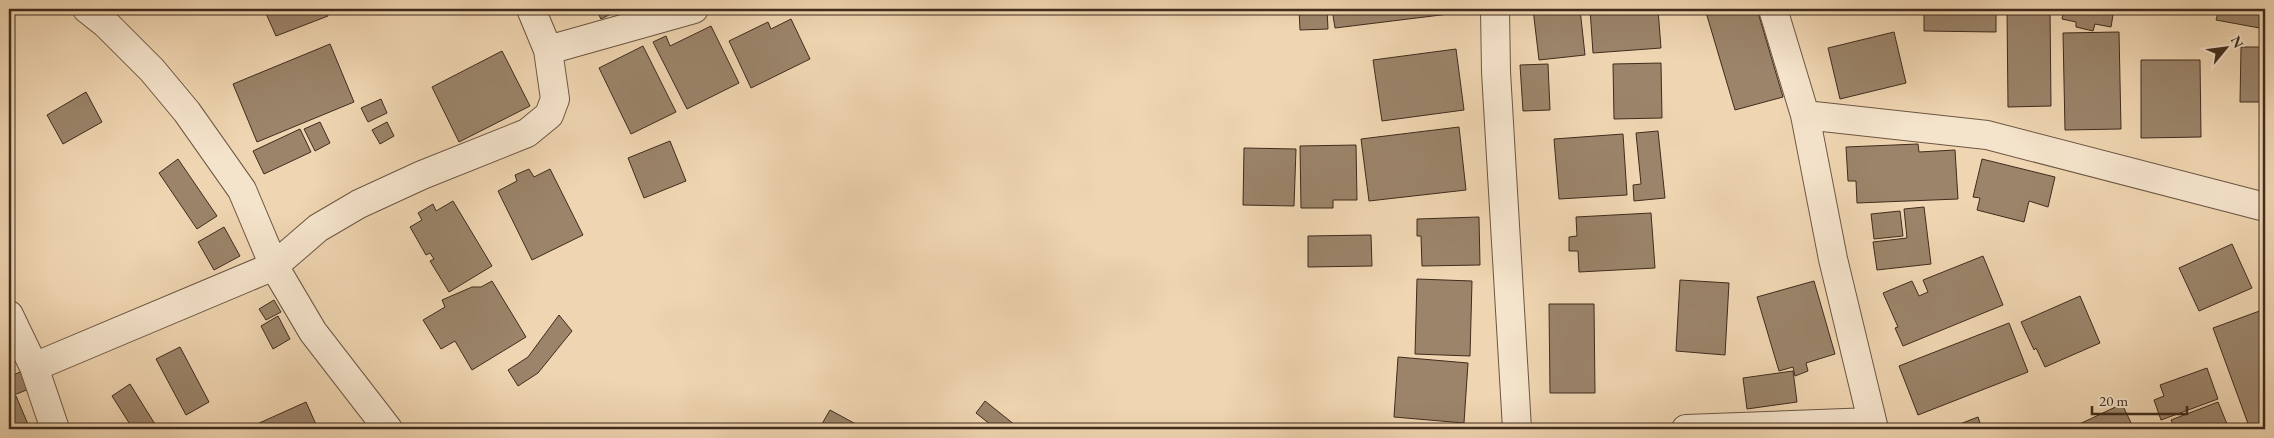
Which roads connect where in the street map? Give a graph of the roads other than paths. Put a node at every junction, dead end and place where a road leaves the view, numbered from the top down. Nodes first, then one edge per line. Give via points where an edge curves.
1 (87, 9) edge
2 (531, 9) edge
3 (694, 9) edge
4 (1495, 9) edge
5 (1773, 9) edge
6 (548, 50) junction
7 (1805, 115) junction
8 (2265, 207) edge
9 (274, 266) junction
10 (9, 315) edge
11 (34, 366) junction
12 (1873, 426) edge
13 (55, 429) edge
14 (388, 429) edge
15 (1517, 429) edge
16 (1686, 429) edge

1 - 9 street via 152,70 187,112 242,190
2 - 6 street
3 - 6 street
4 - 15 street via 1496,82
5 - 7 street
6 - 9 street via 555,99 549,115 528,133 359,204 318,228
7 - 8 street via 1987,135
7 - 12 street via 1833,259
9 - 11 street
9 - 14 street via 313,332
10 - 11 street
11 - 13 street
12 - 16 street

